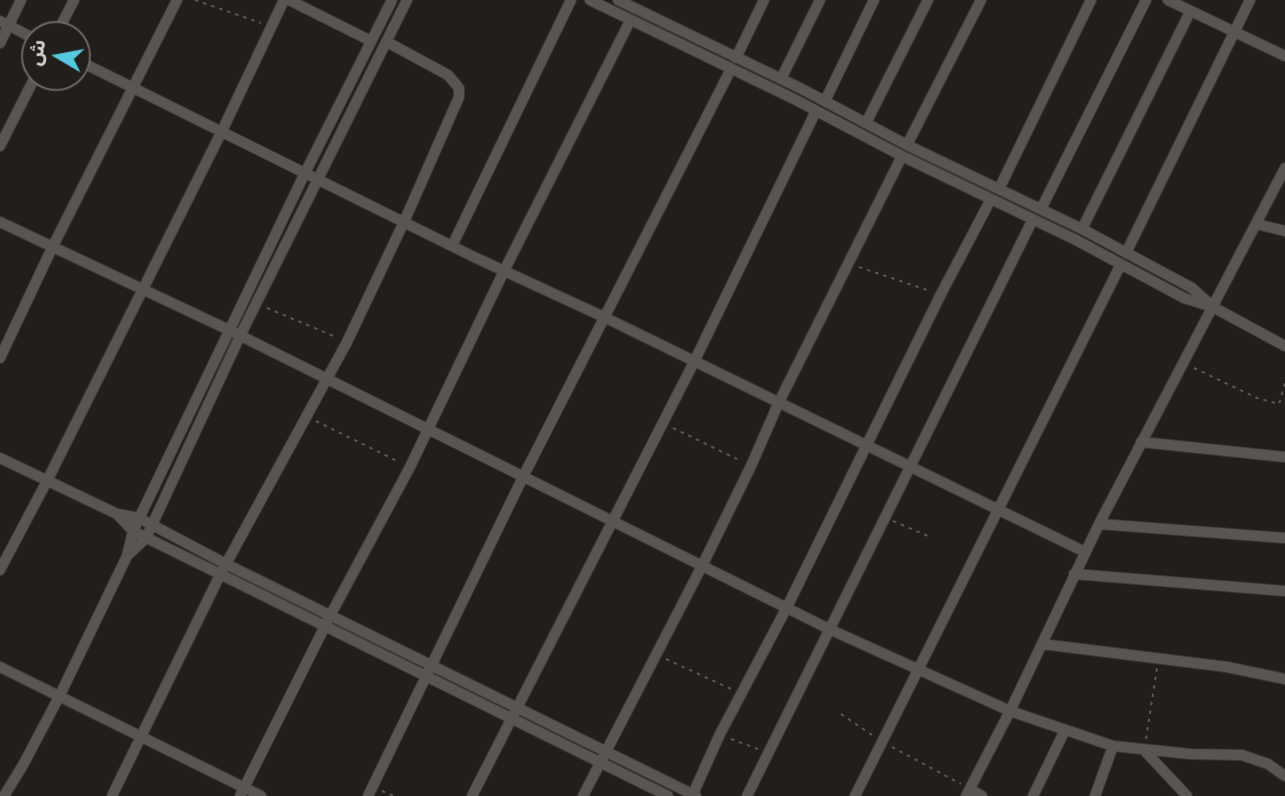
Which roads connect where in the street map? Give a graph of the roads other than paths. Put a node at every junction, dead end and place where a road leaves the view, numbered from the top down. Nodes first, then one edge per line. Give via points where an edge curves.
1 (21, 0) edge
2 (74, 0) edge
3 (177, 0) edge
4 (287, 0) edge
5 (392, 0) edge
6 (407, 0) edge
7 (571, 0) edge
8 (590, 0) edge
9 (618, 0) edge
10 (764, 0) edge
11 (820, 0) edge
12 (874, 0) edge
13 (928, 0) edge
14 (981, 0) edge
15 (1091, 0) edge
16 (1146, 0) edge
17 (1168, 0) edge
18 (1250, 0) edge
19 (634, 4) edge
20 (1190, 12) junction
21 (63, 21) edge
22 (630, 21) junction
23 (4, 24) edge
24 (1235, 32) junction
25 (21, 33) edge
26 (693, 38) junction
27 (371, 41) junction
28 (387, 42) junction
29 (0, 43) edge
30 (688, 49) junction
31 (1285, 56) edge
32 (736, 58) junction
33 (91, 67) edge
34 (731, 69) junction
35 (781, 79) junction
36 (134, 87) junction
37 (28, 91) edge
38 (825, 101) junction
39 (816, 111) junction
40 (866, 123) junction
41 (222, 131) junction
42 (907, 145) junction
43 (0, 146) edge
44 (902, 156) junction
45 (1285, 168) edge
46 (305, 173) junction
47 (963, 173) junction
48 (318, 180) junction
49 (957, 183) junction
50 (999, 189) junction
51 (991, 199) junction
52 (1041, 209) junction
53 (1033, 219) junction
54 (0, 222) edge
55 (404, 222) junction
56 (1256, 224) junction
57 (1082, 229) junction
58 (1285, 231) edge
59 (452, 246) junction
60 (52, 248) junction
61 (1126, 253) junction
62 (1121, 264) junction
63 (504, 271) junction
64 (143, 289) junction
65 (1213, 307) junction
66 (606, 318) junction
67 (229, 330) junction
68 (240, 336) junction
69 (1285, 346) edge
70 (0, 358) edge
71 (694, 362) junction
72 (327, 380) junction
73 (779, 402) junction
74 (428, 429) junction
75 (1141, 442) junction
76 (866, 446) junction
77 (1285, 457) edge
78 (0, 458) edge
79 (911, 466) junction
80 (523, 477) junction
81 (47, 481) junction
82 (998, 508) junction
83 (117, 514) junction
84 (139, 518) junction
85 (611, 521) junction
86 (1098, 524) junction
87 (152, 525) junction
88 (133, 531) junction
89 (146, 538) junction
90 (1285, 538) edge
91 (1085, 552) junction
92 (127, 556) junction
93 (226, 564) junction
94 (702, 566) junction
95 (0, 570) edge
96 (1074, 574) junction
97 (220, 575) junction
98 (1285, 591) edge
99 (787, 607) junction
100 (330, 615) junction
101 (325, 626) junction
102 (829, 629) junction
103 (1042, 644) junction
104 (433, 665) junction
105 (0, 667) edge
106 (916, 670) junction
107 (427, 676) junction
108 (1285, 679) edge
109 (60, 695) junction
110 (519, 708) junction
111 (1010, 711) junction
112 (513, 718) junction
113 (1065, 730) junction
114 (140, 736) junction
115 (1113, 746) junction
116 (1144, 750) junction
117 (606, 751) junction
118 (600, 762) junction
119 (1285, 776) edge
120 (370, 791) edge
121 (242, 792) edge
122 (968, 792) edge
123 (693, 795) edge
124 (4, 796) edge
125 (112, 796) edge
126 (261, 796) edge
127 (472, 796) edge
128 (583, 796) edge
129 (668, 796) edge
130 (747, 796) edge
131 (855, 796) edge
132 (982, 796) edge
133 (1033, 796) edge
134 (1095, 796) edge
135 (1187, 796) edge

1 - 23 street
2 - 21 street
3 - 36 street
4 - 27 street
4 - 41 street
5 - 27 street
6 - 28 street
7 - 59 street
8 - 22 street
9 - 19 street
10 - 32 street
11 - 35 street
12 - 38 street
13 - 40 street
14 - 42 street
15 - 50 street
16 - 52 street
17 - 20 street
18 - 24 street
19 - 26 street
20 - 24 street
20 - 57 street
22 - 30 street
22 - 63 street
23 - 25 street
23 - 29 street
24 - 31 street
24 - 61 street
26 - 30 street
26 - 32 street
27 - 46 street
28 - 48 street
28 - 55 street via 448,75 459,88
30 - 34 street
32 - 35 street
33 - 36 street
34 - 39 street
34 - 66 street
35 - 38 street
36 - 41 street
36 - 60 street
37 - 43 street
38 - 40 street
39 - 44 street
39 - 71 street
40 - 42 street
41 - 46 street
41 - 64 street
42 - 47 street
44 - 49 street
44 - 73 street
45 - 56 street
46 - 48 street
46 - 67 street
47 - 49 street
47 - 50 street
48 - 55 street
48 - 68 street
49 - 51 street
50 - 52 street
51 - 53 street
51 - 76 street
52 - 57 street
53 - 62 street
53 - 79 street
54 - 60 street
55 - 59 street
55 - 72 street
56 - 58 street
56 - 65 street
57 - 61 street
59 - 63 street
60 - 64 street
60 - 70 street
61 - 65 street via 1192,288
62 - 65 street via 1184,298
62 - 82 street
63 - 66 street
63 - 74 street
64 - 67 street
64 - 81 street
65 - 69 street
65 - 75 street
66 - 71 street
66 - 80 street
67 - 68 street
67 - 84 street
68 - 72 street
68 - 87 street
71 - 73 street
71 - 85 street
72 - 74 street
72 - 93 street
73 - 76 street
73 - 94 street
74 - 80 street
74 - 100 street
75 - 77 street
75 - 86 street
76 - 79 street
76 - 99 street
78 - 81 street
79 - 82 street
79 - 102 street
80 - 85 street
80 - 104 street
81 - 83 street
81 - 95 street
82 - 91 street
82 - 106 street
83 - 84 street
83 - 88 street
84 - 87 street
84 - 88 street
85 - 94 street
85 - 110 street
86 - 90 street
86 - 91 street
87 - 89 street
87 - 93 street
88 - 89 street
88 - 92 street
89 - 92 street
89 - 97 street
91 - 96 street
92 - 109 street
93 - 97 street
93 - 100 street
94 - 99 street
94 - 117 street
96 - 98 street
96 - 103 street
97 - 101 street
97 - 114 street
99 - 102 street
99 - 123 street
100 - 101 street
100 - 104 street
101 - 107 street
101 - 121 street
102 - 106 street
102 - 130 street
103 - 108 street via 1227,667
103 - 111 street
104 - 107 street
104 - 110 street
105 - 109 street
106 - 111 street
106 - 131 street
107 - 112 street
107 - 120 street
109 - 114 street
109 - 124 street
110 - 112 street
110 - 117 street
111 - 113 street
111 - 122 street
112 - 118 street
112 - 127 street
113 - 115 street
113 - 133 street
114 - 121 street
114 - 125 street
115 - 116 street
115 - 134 street
116 - 119 street via 1242,755
116 - 135 street
117 - 118 street
117 - 123 street
118 - 128 street
118 - 129 street
121 - 126 street
122 - 132 street

